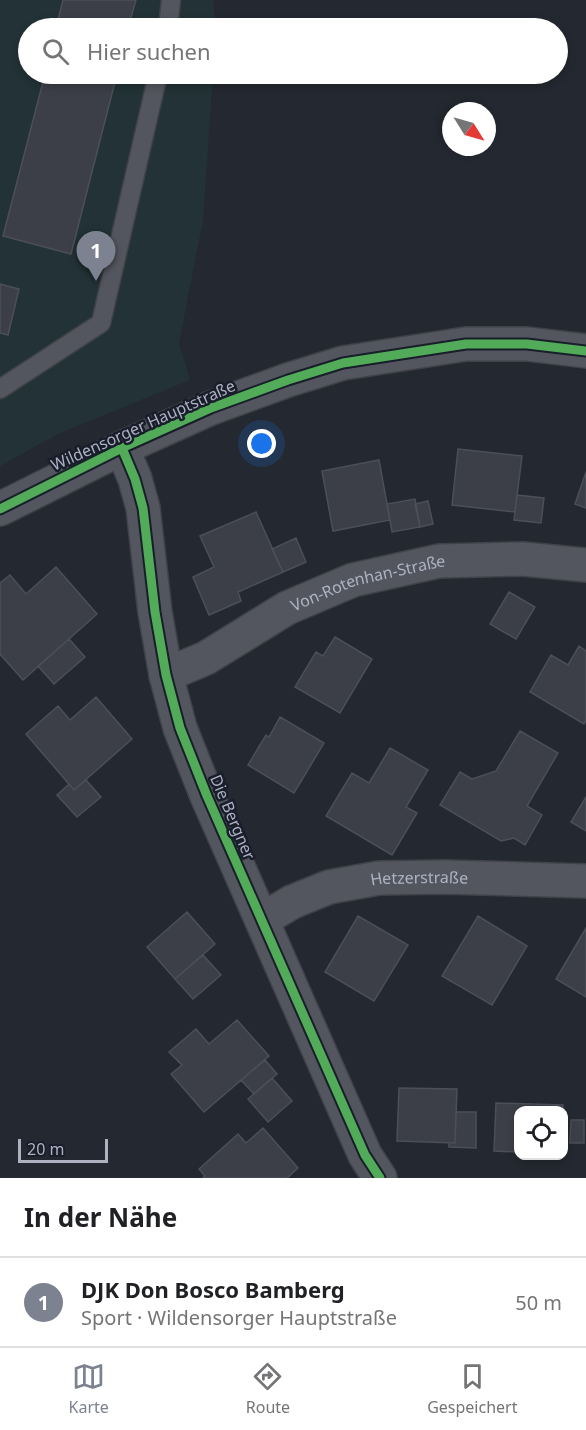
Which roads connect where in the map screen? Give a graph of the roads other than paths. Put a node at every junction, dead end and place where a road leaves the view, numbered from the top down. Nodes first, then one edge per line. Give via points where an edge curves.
1 (171, 0) edge
2 (169, 18) edge
3 (156, 84) edge
4 (586, 351) edge
5 (0, 389) edge
6 (122, 448) junction
7 (0, 508) edge
8 (586, 565) edge
9 (166, 675) junction
10 (586, 880) edge
11 (262, 920) junction
12 (380, 1178) edge

1 - 2 lane
3 - 5 lane via 101,323
4 - 6 street, Wildensorger Hauptstraße via 526,344 466,344 343,363 211,408
6 - 7 street, Wildensorger Hauptstraße
6 - 9 street, Die Bergner via 143,508 154,612
8 - 9 street, Von-Rotenhan-Straße via 523,560 438,561 352,580 287,608 206,658
9 - 11 street, Die Bergner via 180,728
10 - 11 street, Hetzerstraße via 370,879 329,887
11 - 12 street, Die Bergner via 365,1155

